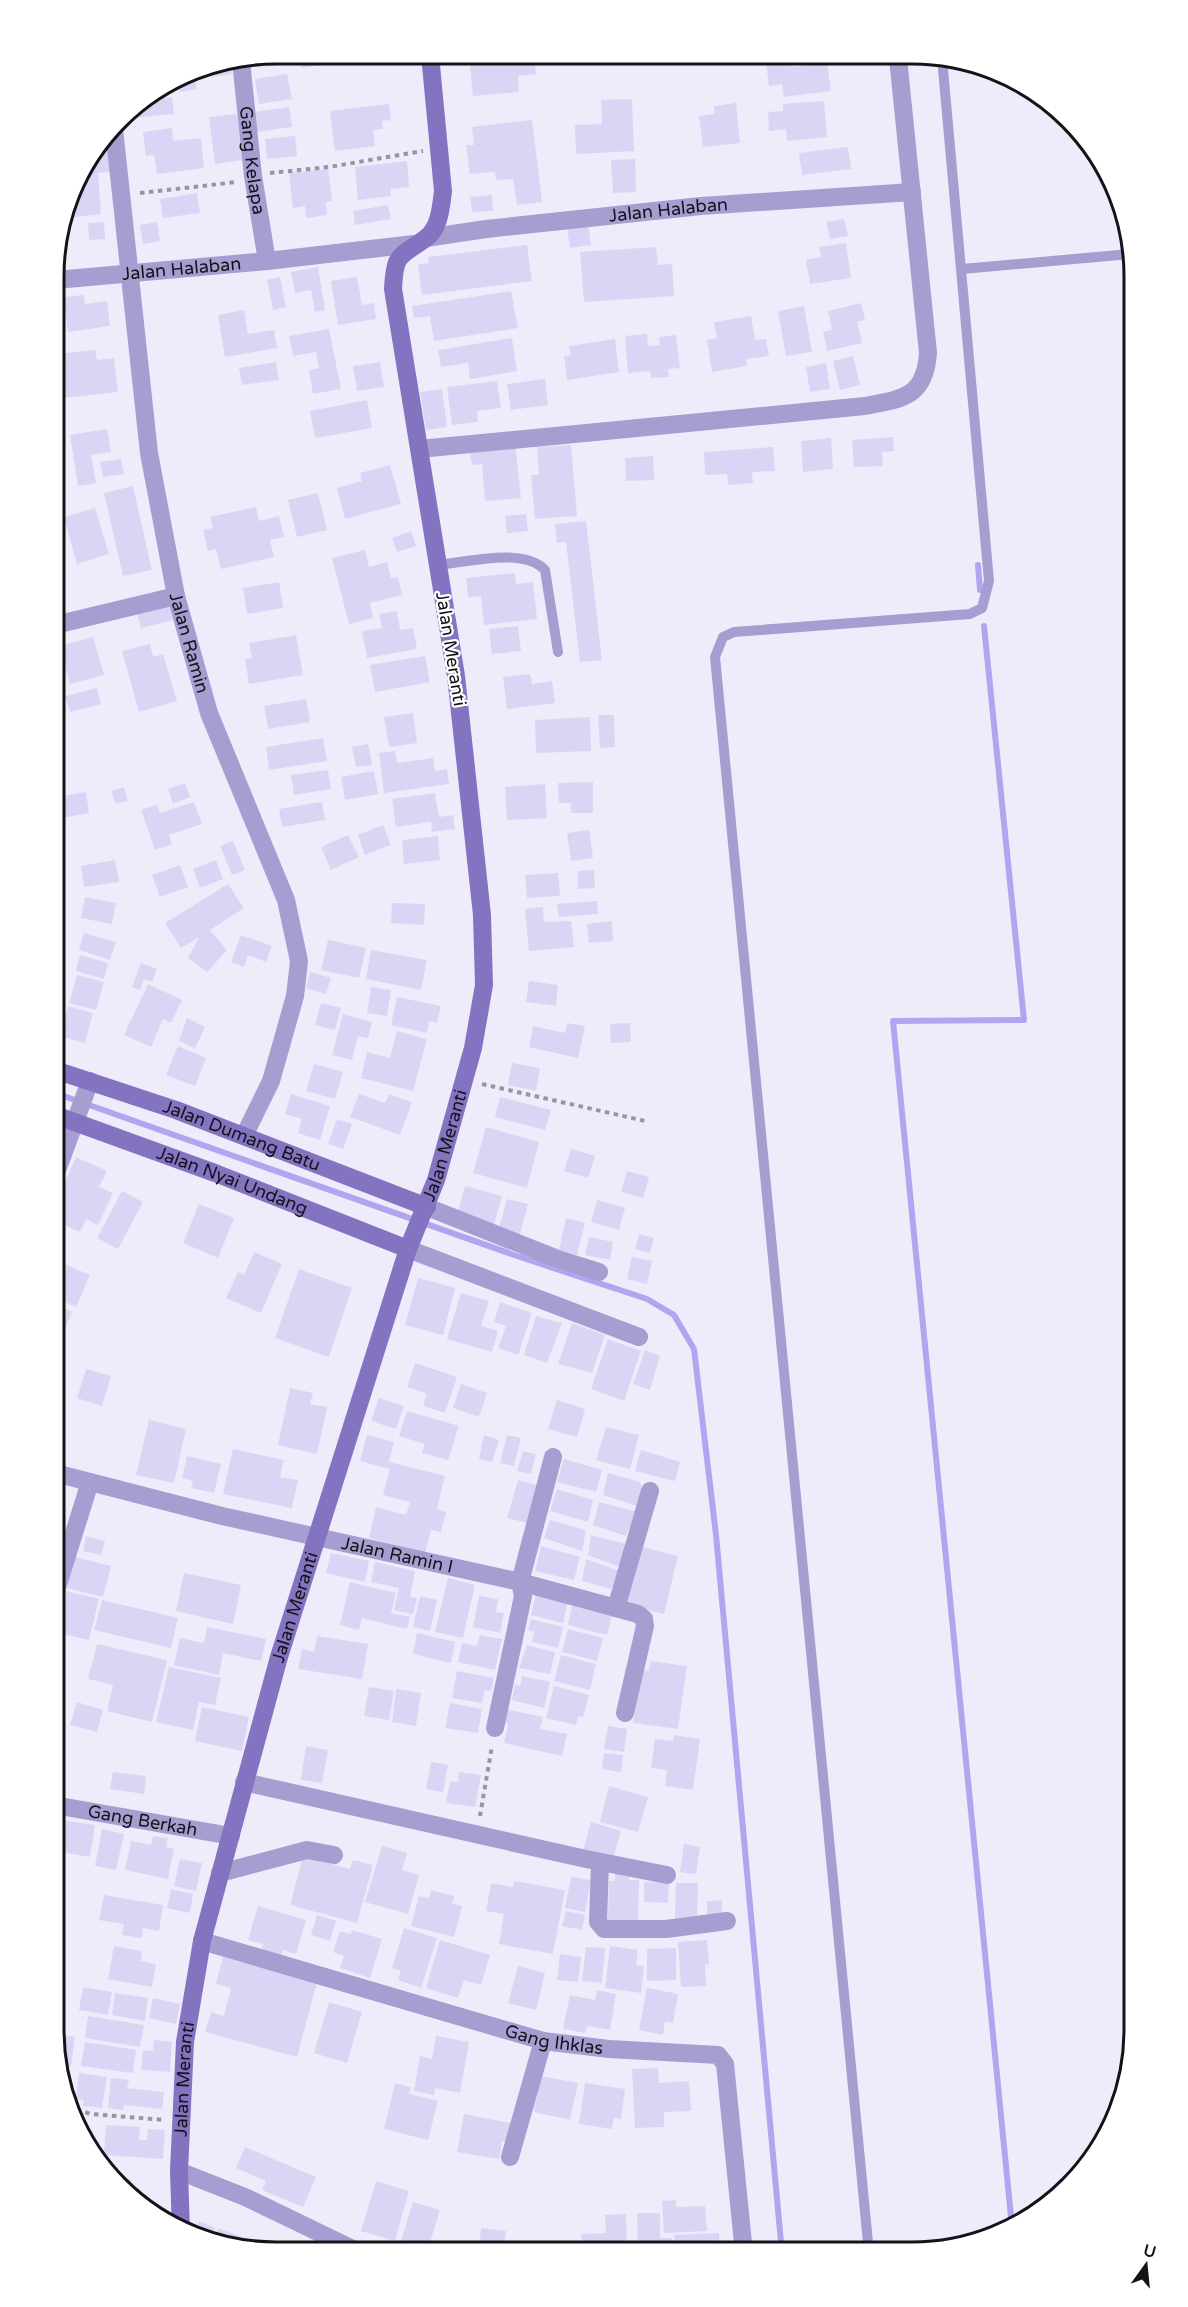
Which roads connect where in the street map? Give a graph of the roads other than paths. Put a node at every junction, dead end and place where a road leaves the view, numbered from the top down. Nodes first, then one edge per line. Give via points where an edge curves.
1 (899, 64) edge
2 (431, 65) edge
3 (943, 67) edge
4 (242, 68) edge
5 (115, 139) edge
6 (912, 192) junction
7 (420, 241) junction
8 (1122, 255) edge
9 (267, 261) junction
10 (962, 269) junction
11 (127, 272) junction
12 (64, 279) edge
13 (419, 449) junction
14 (438, 565) junction
15 (176, 596) junction
16 (64, 623) edge
17 (558, 652) dead end
18 (64, 1074) edge
19 (88, 1086) junction
20 (64, 1116) edge
21 (78, 1118) junction
22 (244, 1136) junction
23 (64, 1153) edge
24 (424, 1212) junction
25 (410, 1243) junction
26 (598, 1272) dead end
27 (639, 1337) dead end
28 (553, 1457) dead end
29 (64, 1475) edge
30 (90, 1482) junction
31 (650, 1491) dead end
32 (317, 1538) junction
33 (64, 1565) edge
34 (520, 1582) junction
35 (616, 1608) junction
36 (625, 1713) dead end
37 (495, 1728) road end
38 (244, 1782) junction
39 (64, 1807) edge
40 (231, 1836) junction
41 (334, 1855) dead end
42 (600, 1862) junction
43 (220, 1873) junction
44 (667, 1875) dead end
45 (727, 1921) dead end
46 (202, 1941) junction
47 (543, 2041) junction
48 (510, 2157) dead end
49 (178, 2171) junction
50 (180, 2220) edge
51 (338, 2242) edge
52 (743, 2242) edge
53 (868, 2242) edge

1 - 6 street
2 - 7 street, Jalan Meranti via 443,191 436,225
3 - 10 lane
4 - 9 street, Gang Kelapa
5 - 11 street, Jalan Ramin
6 - 7 street, Jalan Halaban via 701,206 486,229
6 - 13 street via 928,353 924,380 912,393 865,406
7 - 9 street, Jalan Halaban
7 - 13 street, Jalan Meranti via 400,254 394,268 393,289
8 - 10 lane
9 - 11 street, Jalan Halaban
10 - 53 lane via 989,581 982,608 970,614 734,632 723,637 715,657
11 - 12 street, Jalan Halaban
11 - 15 street, Jalan Ramin via 148,453
13 - 14 street, Jalan Meranti
14 - 17 lane via 514,558 538,563 545,570
14 - 24 street, Jalan Meranti via 461,716 486,959 482,1007
15 - 16 street
15 - 22 street, Jalan Ramin via 208,712 286,900 299,961 295,996 271,1081
18 - 19 street, Jalan Dumang Batu
19 - 21 street
19 - 22 street, Jalan Dumang Batu
20 - 21 street, Jalan Nyai Undang
21 - 23 street
21 - 25 street, Jalan Nyai Undang via 215,1173
22 - 24 street, Jalan Dumang Batu
24 - 25 street, Jalan Meranti
24 - 26 street
25 - 27 street
25 - 32 street, Jalan Meranti
28 - 34 street
29 - 30 street, Jalan Ramin I
30 - 32 street, Jalan Ramin I
30 - 33 street
31 - 35 street
32 - 34 street, Jalan Ramin I
32 - 38 street, Jalan Meranti
34 - 35 street, Jalan Ramin I
34 - 37 street via 524,1596
35 - 36 street, Jalan Ramin I via 641,1616 645,1626
38 - 40 street, Jalan Meranti
38 - 42 street
39 - 40 street, Gang Berkah
40 - 43 street, Jalan Meranti
41 - 43 street via 307,1850
42 - 44 street
42 - 45 street via 600,1928 666,1929
43 - 46 street, Jalan Meranti
46 - 47 street, Gang Ihklas
46 - 49 street, Jalan Meranti via 188,2015
47 - 48 street
47 - 52 street, Gang Ihklas via 723,2058
49 - 50 street, Jalan Meranti
49 - 51 street via 245,2197

